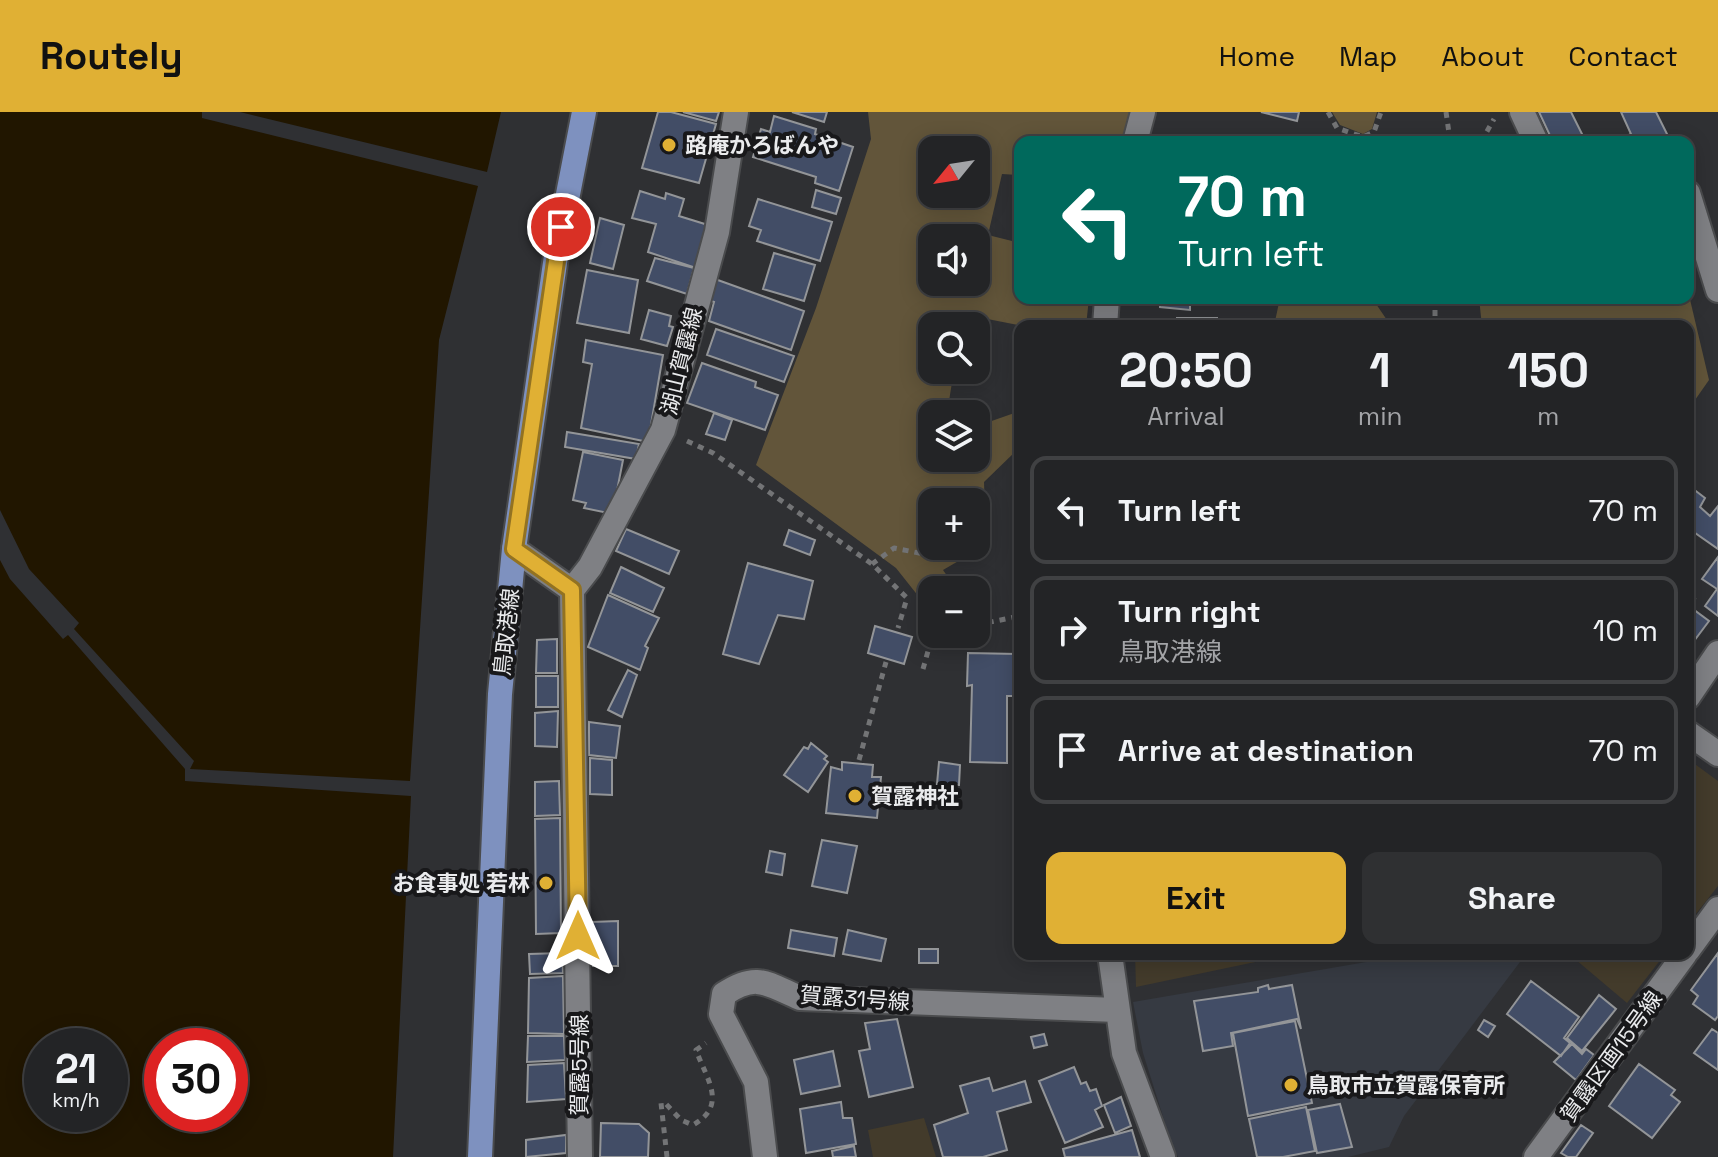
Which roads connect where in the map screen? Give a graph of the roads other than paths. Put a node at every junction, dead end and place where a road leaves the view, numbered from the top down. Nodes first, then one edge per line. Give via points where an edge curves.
1 (584, 112) edge
2 (736, 112) edge
3 (1143, 112) edge
4 (1522, 112) edge
5 (1137, 136) edge
6 (1533, 136) edge
7 (1694, 212) edge
8 (1718, 290) edge
9 (514, 549) junction
10 (572, 590) junction
11 (1718, 653) edge
12 (1694, 688) edge
13 (1694, 737) edge
14 (1718, 754) edge
15 (1718, 909) edge
16 (1694, 942) edge
17 (1111, 960) edge
18 (1681, 960) edge
19 (1117, 1010) junction
20 (480, 1157) edge
21 (580, 1157) edge
22 (765, 1157) edge
23 (1163, 1157) edge
24 (1536, 1157) edge

1 - 9 main road, 鳥取港線 via 556,256
2 - 10 street, 湖山賀露線 via 717,232 663,430 590,567
3 - 5 street
4 - 6 street
7 - 8 street
9 - 10 street
9 - 20 main road, 鳥取港線 via 500,694
10 - 21 street, 賀露5号線
11 - 12 street
13 - 14 street
15 - 16 street, 賀露区画15号線
17 - 19 street
18 - 24 street, 賀露区画15号線
19 - 22 street, 賀露31号線 via 800,998 752,980 724,994 721,1014 756,1082
19 - 23 street via 1124,1053

